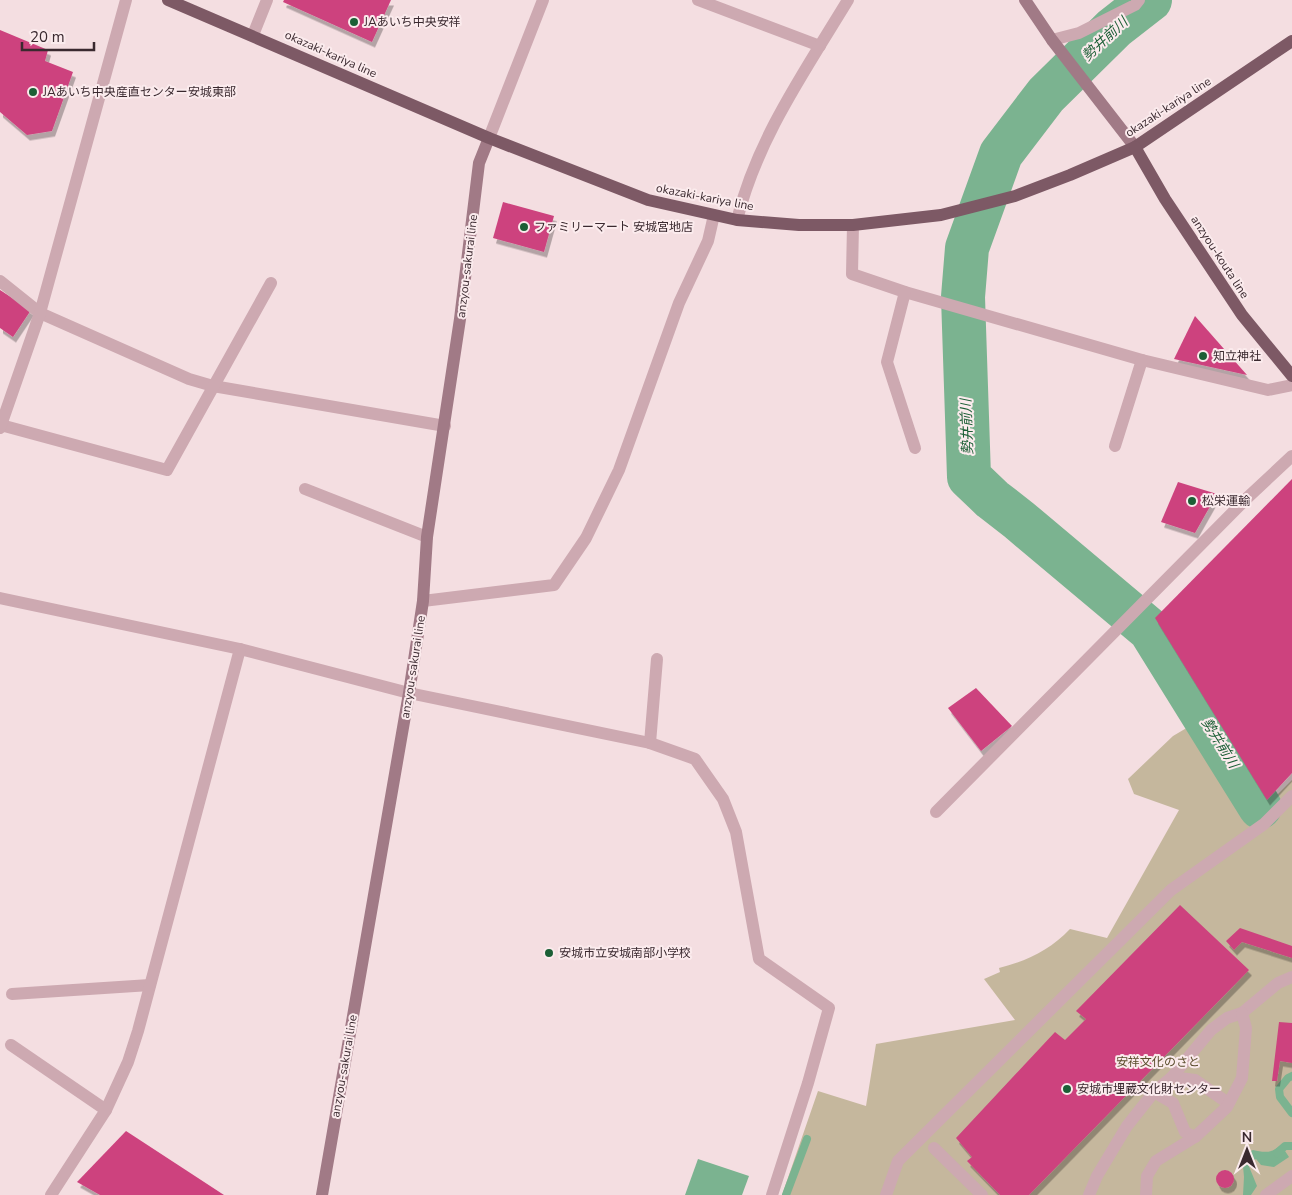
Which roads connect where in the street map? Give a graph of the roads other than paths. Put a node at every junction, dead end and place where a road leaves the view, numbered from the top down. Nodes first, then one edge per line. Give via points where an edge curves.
1 (126, 0) edge
2 (168, 0) edge
3 (267, 0) edge
4 (543, 0) edge
5 (698, 0) edge
6 (848, 0) edge
7 (1025, 0) edge
8 (1139, 0) edge
9 (253, 35) junction
10 (1052, 40) junction
11 (1292, 41) edge
12 (820, 46) junction
13 (489, 138) junction
14 (1135, 147) junction
15 (714, 215) junction
16 (737, 220) junction
17 (853, 226) junction
18 (0, 281) edge
19 (271, 283) dead end
20 (905, 292) junction
21 (40, 313) junction
22 (1142, 360) junction
23 (1292, 376) edge
24 (1292, 384) edge
25 (213, 386) junction
26 (1, 426) edge
27 (445, 426) junction
28 (1115, 446) dead end
29 (915, 448) dead end
30 (1292, 456) edge
31 (305, 489) dead end
32 (427, 537) junction
33 (0, 598) edge
34 (423, 601) junction
35 (240, 649) junction
36 (657, 659) dead end
37 (409, 693) junction
38 (650, 742) junction
39 (1292, 796) edge
40 (936, 812) dead end
41 (1292, 976) edge
42 (150, 985) junction
43 (12, 994) dead end
44 (1242, 1013) junction
45 (11, 1045) dead end
46 (1172, 1076) junction
47 (1154, 1092) junction
48 (1228, 1103) junction
49 (106, 1110) junction
50 (1194, 1137) junction
51 (934, 1148) dead end
52 (1292, 1176) edge
53 (51, 1195) edge
54 (322, 1195) edge
55 (772, 1195) edge
56 (886, 1195) edge
57 (982, 1195) edge
58 (1089, 1195) edge
59 (1146, 1195) edge
60 (1266, 1195) edge

1 - 21 street
2 - 9 main road, okazaki-kariya line
3 - 9 street
4 - 13 street
5 - 12 street
6 - 12 street
7 - 10 main road
8 - 10 street via 1080,33
9 - 13 main road, okazaki-kariya line
10 - 14 main road
11 - 14 main road, okazaki-kariya line
12 - 16 street via 760,152
13 - 15 main road, okazaki-kariya line via 648,200
13 - 27 main road, anzyou-sakurai line via 479,163
14 - 17 main road, okazaki-kariya line via 1015,196 941,215
14 - 23 main road, anzyou-kouta line via 1165,199 1242,315
15 - 16 main road, okazaki-kariya line
15 - 34 street via 708,241 678,303 619,470 586,538 554,585
16 - 17 main road, okazaki-kariya line via 799,226
17 - 20 street via 852,274
18 - 21 street
19 - 25 street
20 - 22 street
20 - 29 street via 887,362
21 - 25 street via 189,379
21 - 26 street
22 - 24 street via 1268,390
22 - 28 street
25 - 26 street via 168,470
25 - 27 street
27 - 32 main road, anzyou-sakurai line
30 - 40 street
31 - 32 street
32 - 34 main road, anzyou-sakurai line
33 - 35 street
34 - 37 main road, anzyou-sakurai line
35 - 37 street
35 - 42 street
36 - 38 street
37 - 38 street
37 - 54 main road, anzyou-sakurai line
38 - 55 street via 695,759 723,799 736,832 759,959 829,1008
39 - 56 street via 1264,824 1171,890 898,1161
41 - 44 street via 1278,983
42 - 43 street
42 - 49 street via 128,1062
44 - 46 street via 1227,1018 1211,1030
44 - 48 street via 1246,1028 1242,1078
45 - 49 street
46 - 47 street
46 - 48 street via 1195,1080
47 - 50 street via 1173,1103 1185,1132
47 - 58 street via 1127,1126
48 - 50 street
49 - 53 street
50 - 59 street via 1156,1161 1147,1176
51 - 57 street
52 - 60 street

